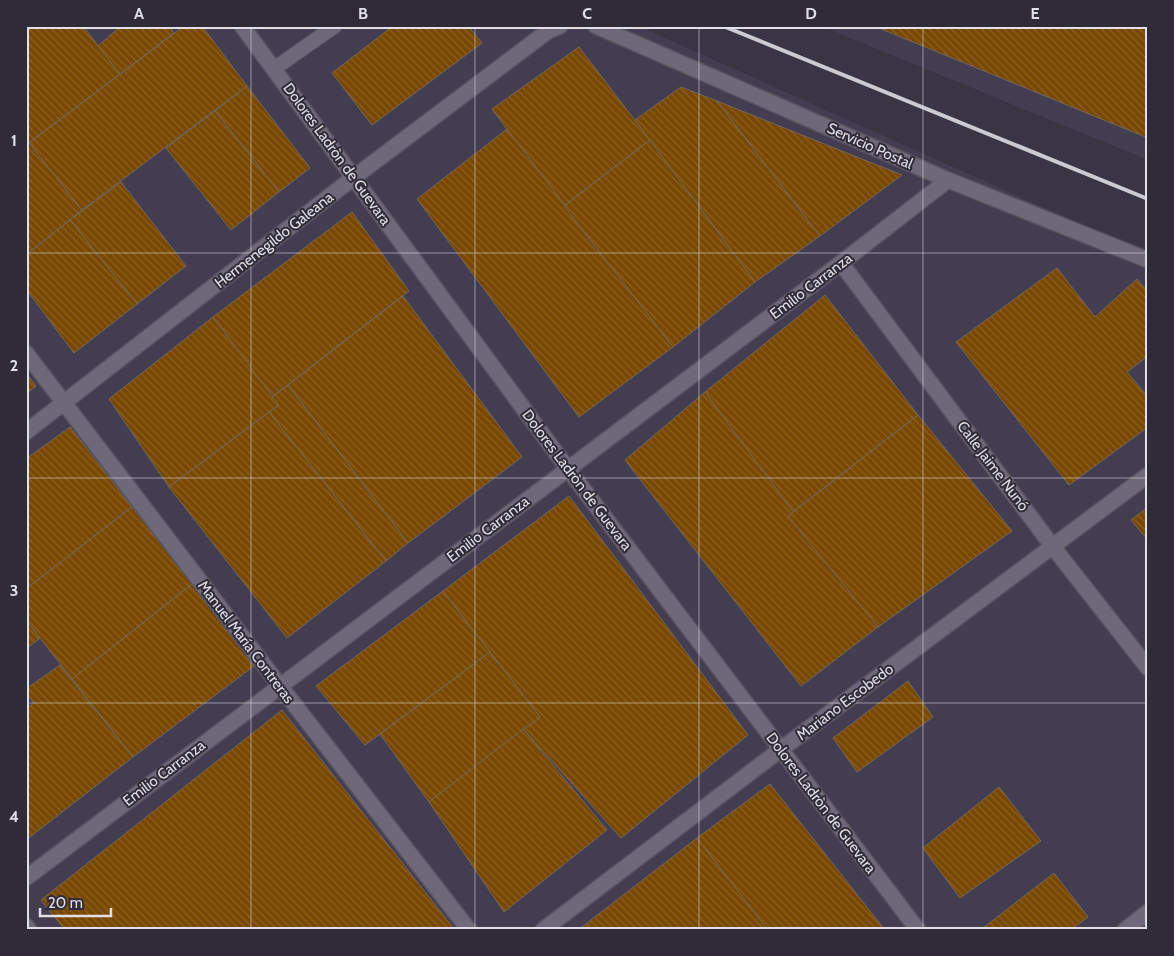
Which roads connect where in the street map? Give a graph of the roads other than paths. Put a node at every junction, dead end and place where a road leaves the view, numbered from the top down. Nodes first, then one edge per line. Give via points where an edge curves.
1 (242, 26) edge
2 (335, 26) edge
3 (596, 26) edge
4 (554, 29) edge
5 (275, 68) junction
6 (354, 178) junction
7 (948, 180) junction
8 (1148, 260) edge
9 (841, 263) junction
10 (26, 353) edge
11 (64, 404) junction
12 (26, 432) edge
13 (568, 469) junction
14 (1148, 475) edge
15 (1053, 547) junction
16 (1148, 668) edge
17 (280, 686) junction
18 (780, 750) junction
19 (26, 878) edge
20 (1144, 920) edge
21 (26, 926) edge
22 (29, 930) edge
23 (469, 930) edge
24 (543, 930) edge
25 (918, 930) edge
26 (1125, 930) edge

1 - 5 street, Dolores Ladròn de Guevara
2 - 5 lane
3 - 7 street, Servicio Postal
4 - 6 street, Hermenegildo Galeana
5 - 6 street, Dolores Ladròn de Guevara
6 - 11 street, Hermenegildo Galeana
6 - 13 street, Dolores Ladròn de Guevara
7 - 8 street, Servicio Postal
7 - 9 street, Emilio Carranza
9 - 13 street, Emilio Carranza
9 - 15 street, Calle Jaime Nunó
10 - 11 street, Manuel María Contreras
11 - 12 street, Hermenegildo Galeana
11 - 17 street, Manuel María Contreras
13 - 17 street, Emilio Carranza
13 - 18 street, Dolores Ladròn de Guevara
14 - 15 street, Mariano Escobedo
15 - 16 street, Calle Jaime Nunó
15 - 18 street, Mariano Escobedo
17 - 19 street, Emilio Carranza
17 - 23 street, Manuel María Contreras
18 - 24 street, Mariano Escobedo
18 - 25 street, Dolores Ladròn de Guevara
20 - 26 street
21 - 22 street

